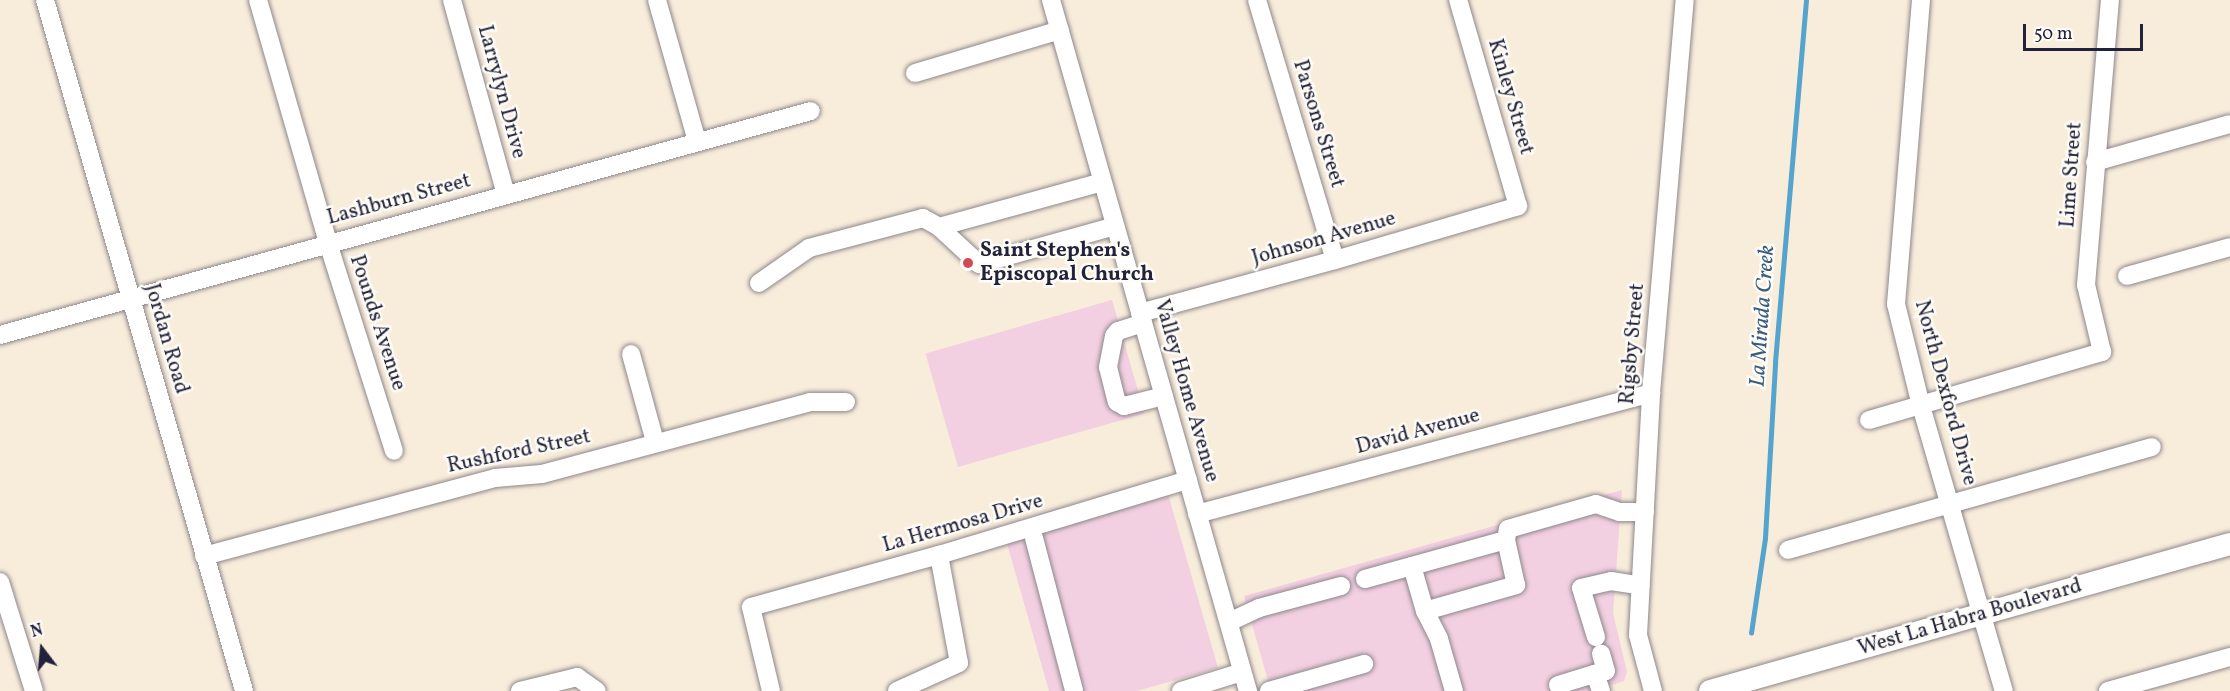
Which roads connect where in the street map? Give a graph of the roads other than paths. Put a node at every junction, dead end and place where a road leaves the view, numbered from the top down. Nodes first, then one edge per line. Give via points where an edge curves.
1 (45, 0) edge
2 (258, 0) edge
3 (452, 0) edge
4 (657, 0) edge
5 (1051, 0) edge
6 (1257, 0) edge
7 (1458, 0) edge
8 (1685, 0) edge
9 (1920, 0) edge
10 (2110, 0) edge
11 (1060, 30) junction
12 (915, 73) dead end
13 (811, 111) dead end
14 (2230, 124) edge
15 (697, 141) junction
16 (2095, 162) junction
17 (1102, 182) junction
18 (506, 195) junction
19 (1518, 206) joint
20 (1115, 226) junction
21 (939, 227) junction
22 (328, 243) junction
23 (2230, 247) edge
24 (1335, 260) junction
25 (2127, 276) dead end
26 (759, 283) dead end
27 (131, 298) junction
28 (1142, 318) junction
29 (0, 335) edge
30 (631, 354) dead end
31 (1651, 393) junction
32 (1164, 396) junction
33 (846, 402) dead end
34 (1921, 406) junction
35 (1869, 420) dead end
36 (655, 442) junction
37 (2152, 447) dead end
38 (394, 451) dead end
39 (1188, 480) junction
40 (1951, 504) junction
41 (1645, 512) junction
42 (1197, 514) junction
43 (1034, 538) dead end
44 (1506, 540) junction
45 (2230, 544) edge
46 (1788, 550) dead end
47 (939, 555) junction
48 (204, 556) junction
49 (1412, 566) junction
50 (1365, 579) dead end
51 (0, 582) edge
52 (1341, 585) dead end
53 (1641, 586) junction
54 (1425, 611) junction
55 (1981, 614) junction
56 (1229, 622) junction
57 (2230, 657) edge
58 (1364, 664) dead end
59 (1242, 672) junction
60 (1598, 682) edge
61 (1558, 685) dead end
62 (34, 691) edge
63 (244, 691) edge
64 (520, 691) edge
65 (597, 691) edge
66 (771, 691) edge
67 (897, 691) edge
68 (1074, 691) edge
69 (1180, 691) edge
70 (1248, 691) edge
71 (1269, 691) edge
72 (1454, 691) edge
73 (1653, 691) edge
74 (1710, 691) edge
75 (2004, 691) edge
76 (2108, 691) edge

1 - 27 street, Jordan Road
2 - 22 street, Pounds Avenue
3 - 18 street, Larrylyn Drive
4 - 15 street
5 - 11 street, Valley Home Avenue
6 - 24 street, Parsons Street
7 - 19 street, Kinley Street
8 - 31 street, Rigsby Street
9 - 34 street, North Dexford Drive via 1896,304
10 - 16 street, Lime Street
11 - 12 street
11 - 17 street, Valley Home Avenue
13 - 15 street, Lashburn Street
14 - 16 street
15 - 18 street, Lashburn Street
16 - 34 street, Lime Street via 2086,285 2102,352
17 - 20 street, Valley Home Avenue
17 - 21 street
18 - 22 street, Lashburn Street
19 - 24 street, Johnson Avenue
20 - 21 street via 979,264
20 - 28 street, Valley Home Avenue
21 - 26 street via 923,218 809,248
22 - 27 street, Lashburn Street
22 - 38 street, Pounds Avenue
23 - 25 street
24 - 28 street, Johnson Avenue
27 - 29 street, Lashburn Street
27 - 48 street, Jordan Road
28 - 32 street, Valley Home Avenue
28 - 32 street, Johnson Avenue via 1114,336 1108,368 1117,402 1124,406
30 - 36 street
31 - 41 street, Rigsby Street
31 - 42 street, David Avenue
32 - 39 street, Valley Home Avenue
33 - 36 street, Rushford Street via 810,402
34 - 35 street
34 - 40 street, North Dexford Drive
36 - 48 street, Rushford Street via 542,474 495,478
37 - 40 street
39 - 42 street, Valley Home Avenue
39 - 47 street, La Hermosa Drive
40 - 46 street
40 - 55 street, North Dexford Drive
41 - 44 street via 1620,512 1596,504 1508,529
41 - 53 street, Rigsby Street
42 - 56 street, Valley Home Avenue
43 - 68 street
44 - 49 street
44 - 54 street via 1516,585
45 - 55 main road, West La Habra Boulevard
47 - 66 street, La Hermosa Drive via 751,607
47 - 67 street via 959,663
48 - 63 street, Jordan Road
49 - 50 street
49 - 54 street
51 - 62 street
52 - 56 street via 1259,608
53 - 60 street via 1611,581 1581,588 1606,671
53 - 73 street, Rigsby Street via 1638,635
54 - 72 street via 1439,639
55 - 74 main road, West La Habra Boulevard
55 - 75 street, North Dexford Drive
56 - 59 street, Valley Home Avenue
57 - 76 street
58 - 71 street
59 - 69 street
59 - 70 street, Valley Home Avenue
60 - 61 street
64 - 65 street via 577,677

